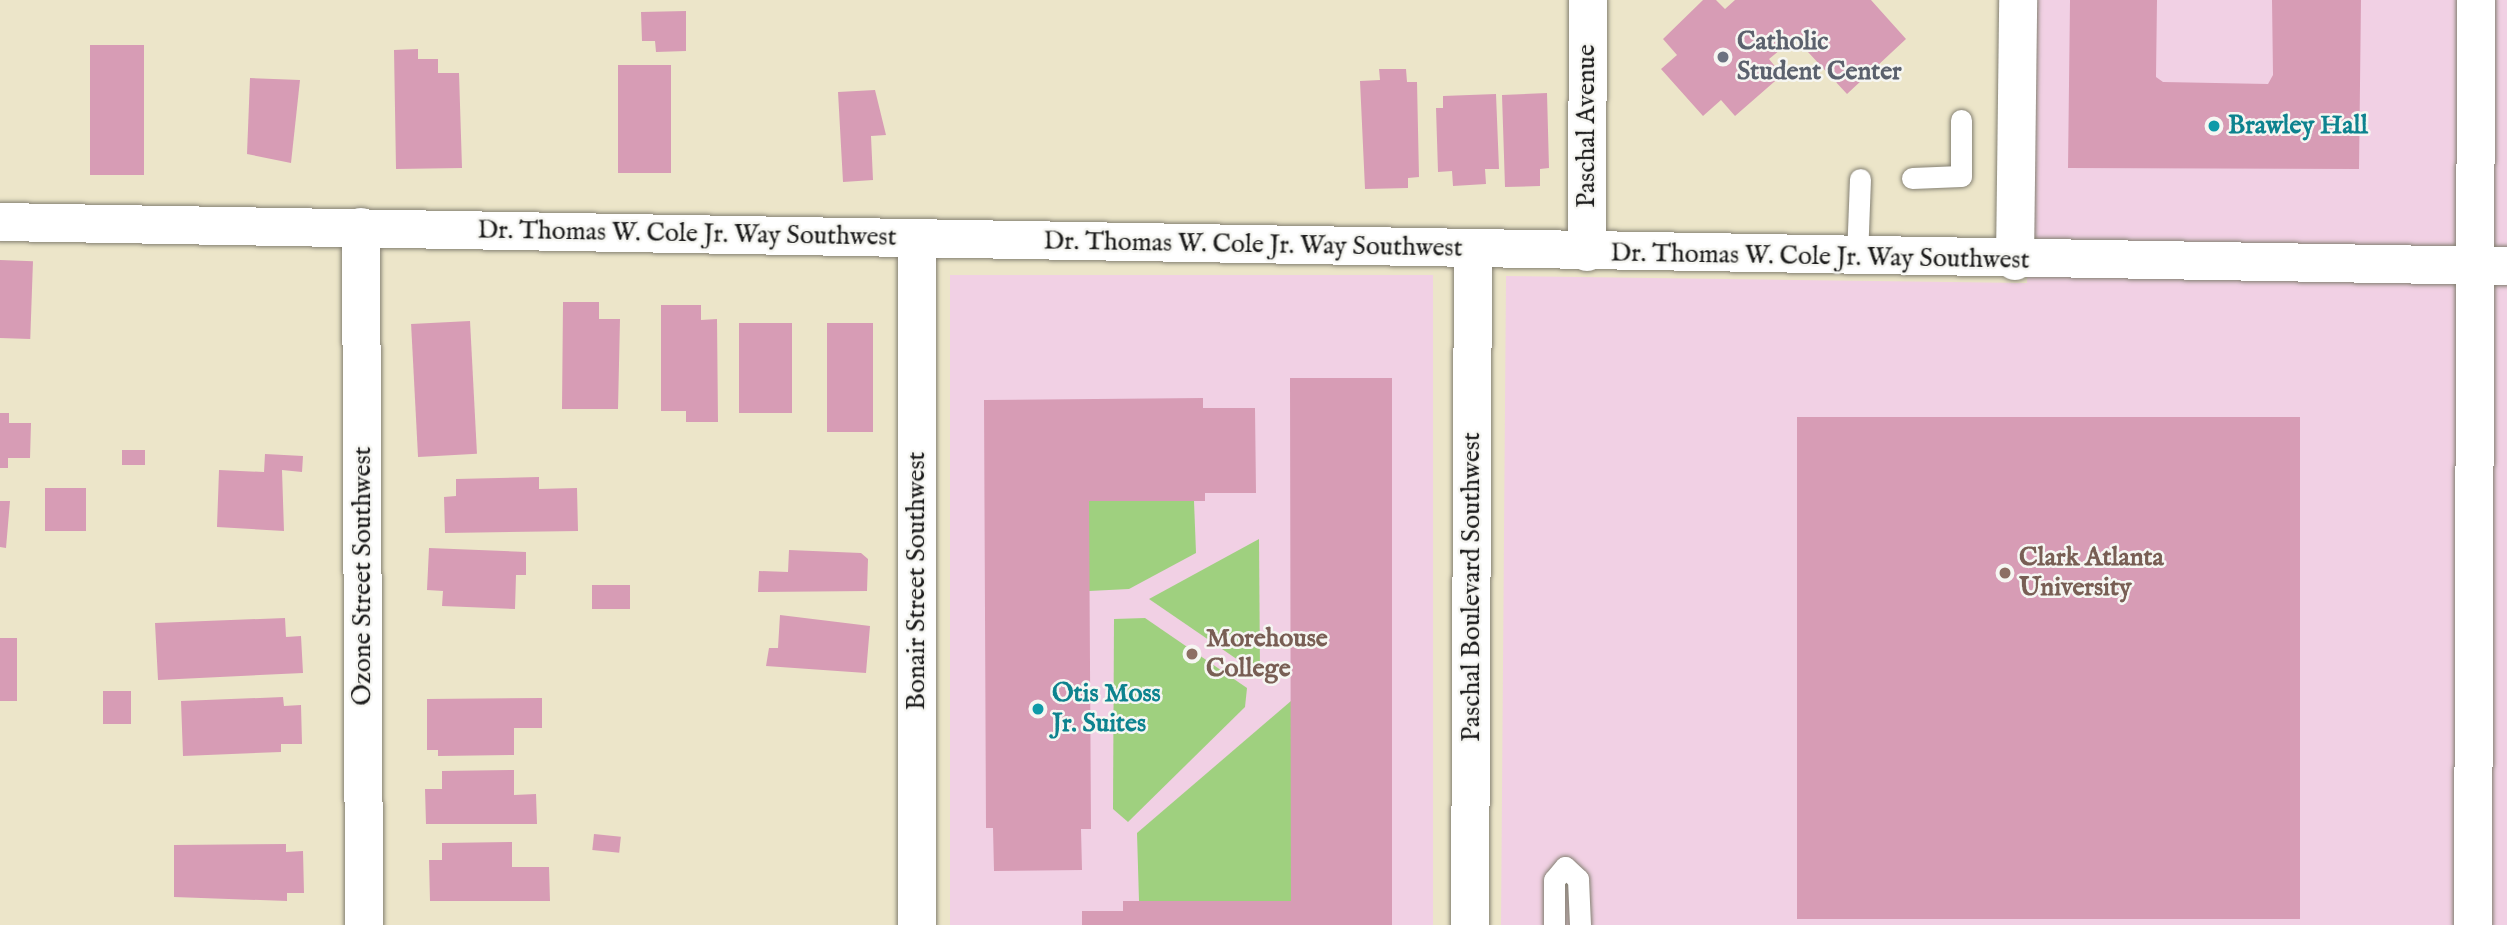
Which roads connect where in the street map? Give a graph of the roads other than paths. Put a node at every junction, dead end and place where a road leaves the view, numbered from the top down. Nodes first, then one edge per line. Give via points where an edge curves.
1 (1588, 0) edge
2 (2018, 0) edge
3 (2476, 0) edge
4 (1961, 120) dead end
5 (1912, 178) dead end
6 (1860, 179) dead end
7 (0, 222) edge
8 (361, 227) junction
9 (917, 238) junction
10 (1473, 249) junction
11 (1587, 252) junction
12 (1857, 257) junction
13 (2014, 261) junction
14 (2491, 265) edge
15 (364, 925) edge
16 (917, 925) edge
17 (1471, 925) edge
18 (1555, 925) edge
19 (1580, 925) edge
20 (2473, 925) edge

1 - 11 street, Paschal Avenue
2 - 13 street
3 - 14 street
4 - 5 lane via 1961,176
6 - 12 lane
7 - 8 street, Dr. Thomas W. Cole Jr. Way Southwest
8 - 9 street, Dr. Thomas W. Cole Jr. Way Southwest
8 - 15 street, Ozone Street Southwest
9 - 10 street, Dr. Thomas W. Cole Jr. Way Southwest
9 - 16 street, Bonair Street Southwest
10 - 11 street, Dr. Thomas W. Cole Jr. Way Southwest
10 - 17 street, Paschal Boulevard Southwest
11 - 12 street, Dr. Thomas W. Cole Jr. Way Southwest
12 - 13 street, Dr. Thomas W. Cole Jr. Way Southwest
13 - 14 street, Dr. Thomas W. Cole Jr. Way Southwest
14 - 20 street
18 - 19 lane via 1555,880 1565,867 1578,879

